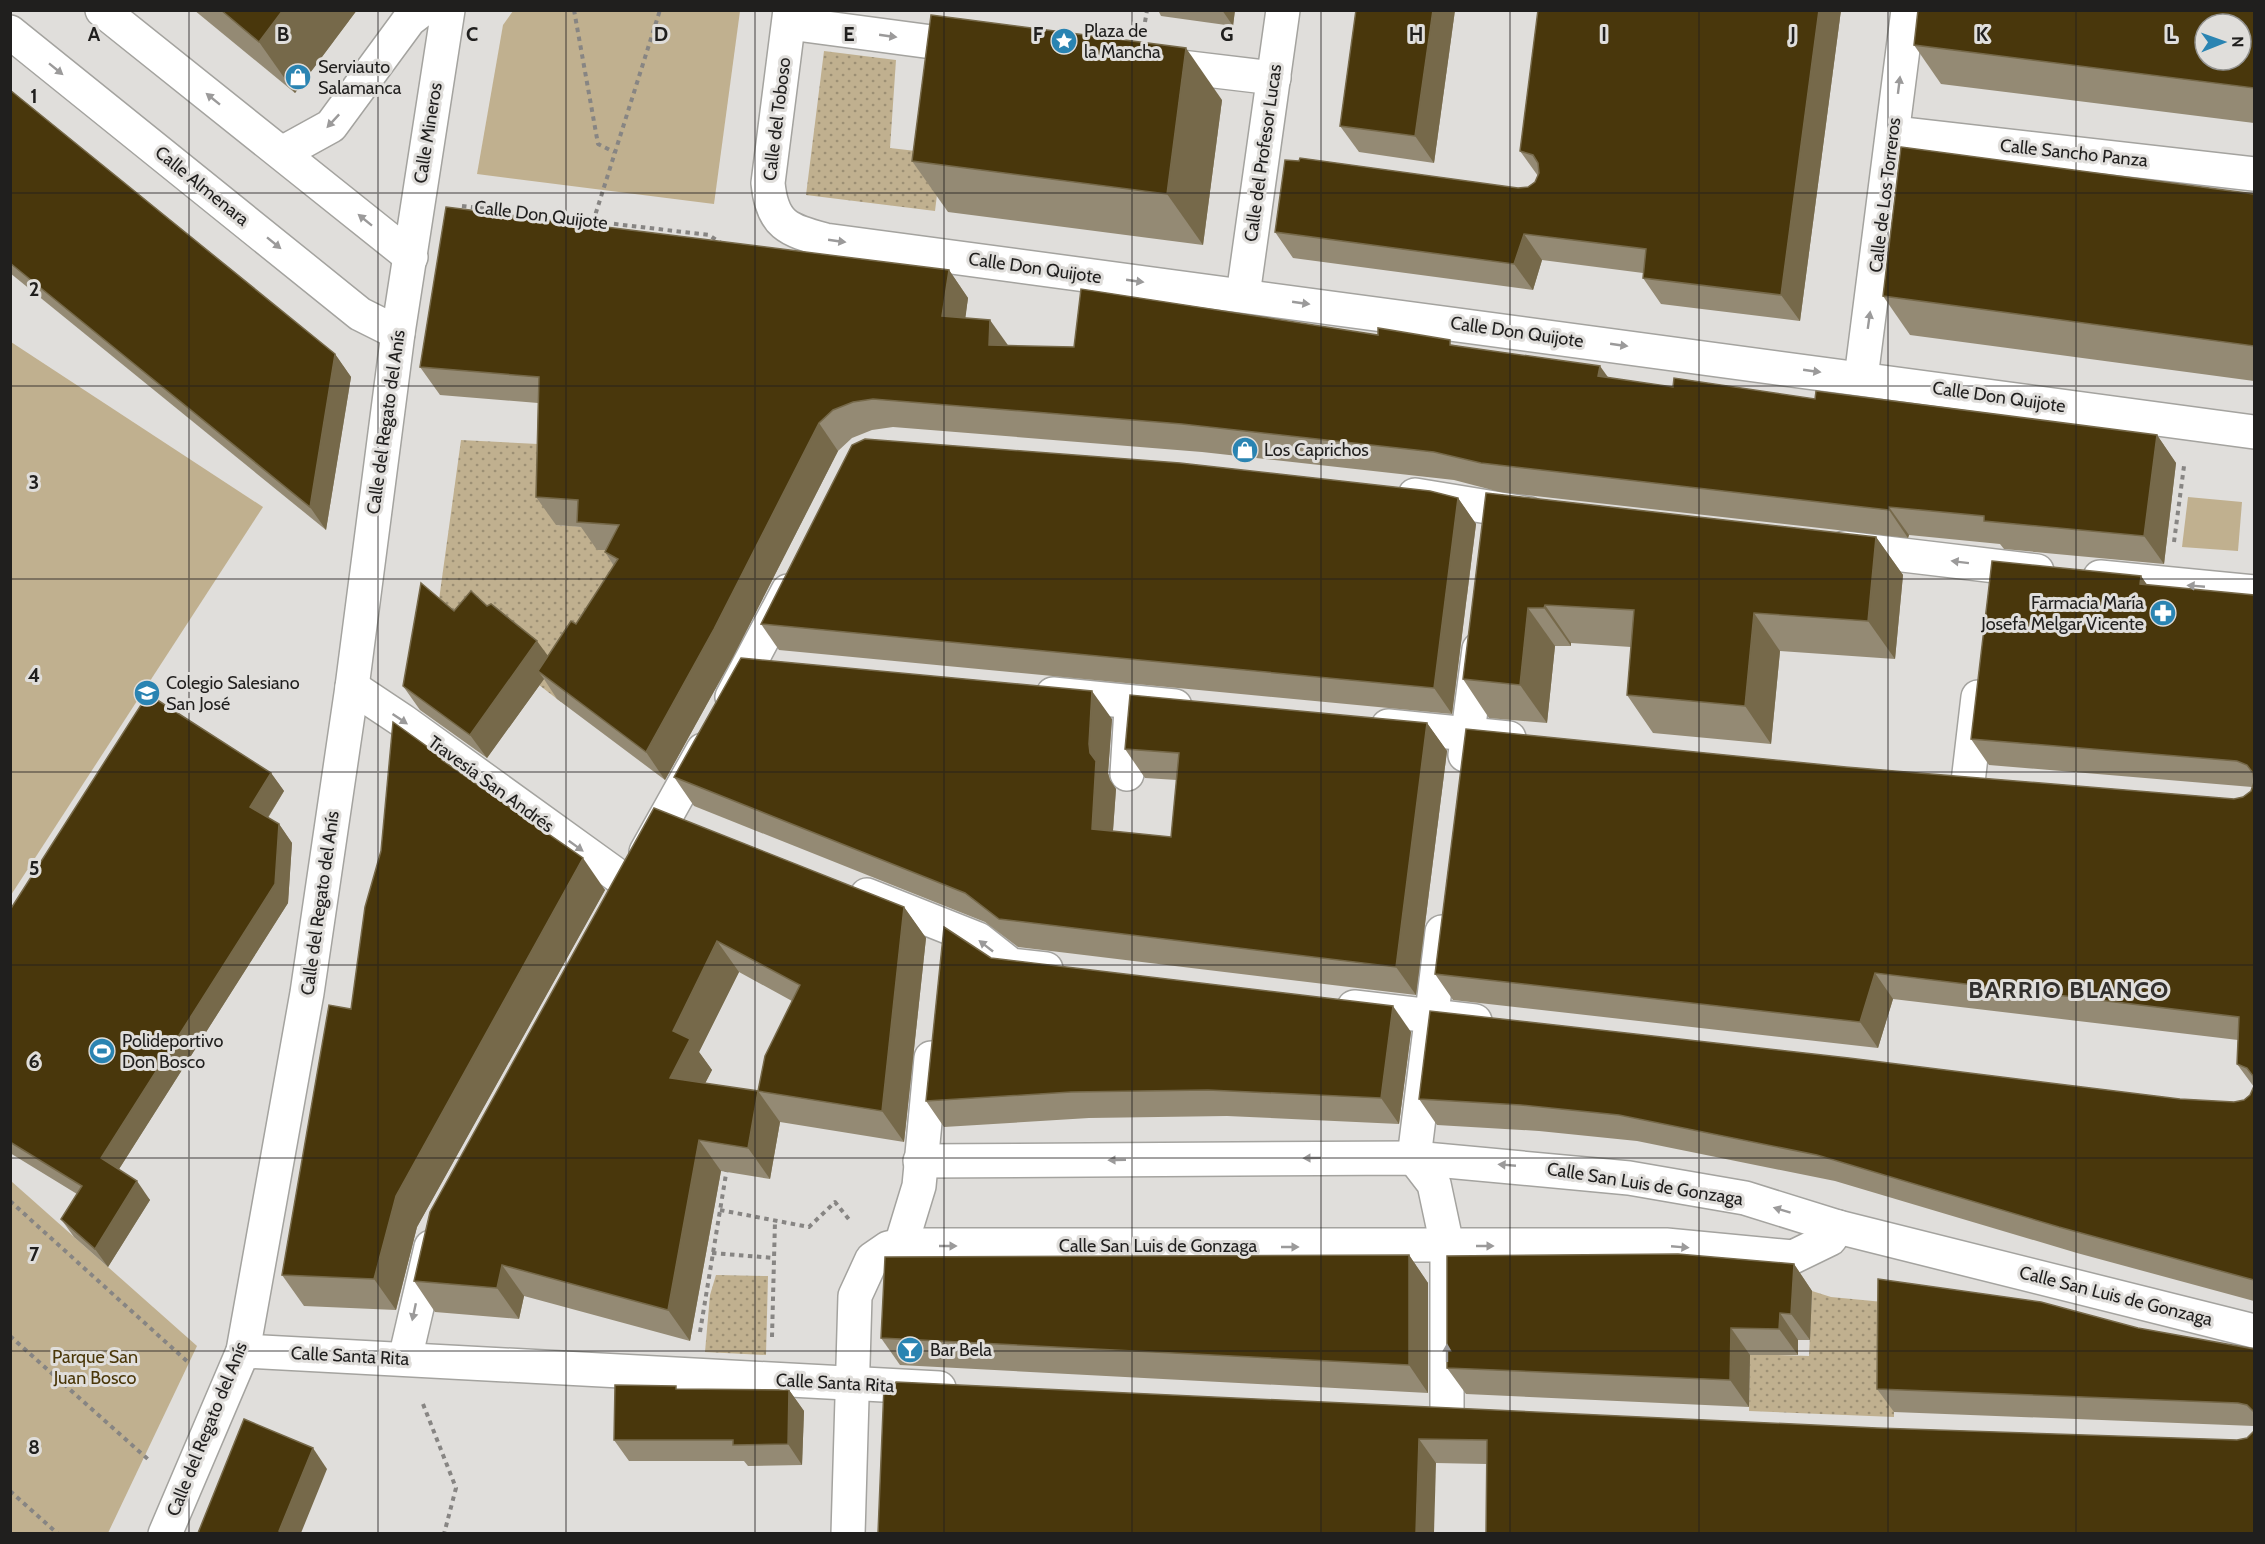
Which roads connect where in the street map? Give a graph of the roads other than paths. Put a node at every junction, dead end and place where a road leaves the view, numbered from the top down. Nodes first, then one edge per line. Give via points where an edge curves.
1 (102, 10) edge
2 (422, 10) edge
3 (448, 10) edge
4 (937, 10) edge
5 (1283, 10) edge
6 (1908, 10) edge
7 (789, 17) edge
8 (10, 32) edge
9 (932, 42) junction
10 (1128, 60) edge
11 (927, 78) edge
12 (1274, 78) junction
13 (1894, 133) junction
14 (282, 153) junction
15 (2254, 174) edge
16 (782, 224) joint
17 (411, 257) junction
18 (1243, 295) junction
19 (398, 333) junction
20 (1861, 378) junction
21 (2254, 432) edge
22 (1384, 492) edge
23 (1555, 517) edge
24 (1811, 545) edge
25 (802, 563) edge
26 (1994, 567) junction
27 (2254, 592) edge
28 (1989, 601) edge
29 (1483, 616) edge
30 (750, 666) junction
31 (784, 669) edge
32 (1981, 669) edge
33 (352, 687) junction
34 (1028, 692) edge
35 (1132, 702) junction
36 (1201, 708) edge
37 (1363, 724) edge
38 (1467, 734) junction
39 (1539, 741) edge
40 (1126, 774) edge
41 (1461, 780) edge
42 (2004, 785) edge
43 (837, 883) edge
44 (629, 884) junction
45 (1446, 907) edge
46 (612, 915) edge
47 (946, 927) junction
48 (942, 959) edge
49 (1081, 974) edge
50 (1327, 1003) edge
51 (1432, 1016) junction
52 (1506, 1024) edge
53 (934, 1025) edge
54 (1414, 1158) junction
55 (920, 1161) junction
56 (445, 1215) edge
57 (1838, 1227) junction
58 (902, 1245) junction
59 (1447, 1245) junction
60 (2254, 1331) edge
61 (243, 1351) junction
62 (405, 1359) junction
63 (852, 1384) junction
64 (973, 1389) edge
65 (1411, 1410) edge
66 (1447, 1412) junction
67 (1483, 1413) edge
68 (165, 1533) edge
69 (848, 1533) edge

14 -> 1 street
2 -> 14 street via 409,20 331,126
3 - 17 street, Calle Mineros
4 - 9 street
5 - 12 street, Calle del Profesor Lucas
13 -> 6 street, Calle de Los Torreros
7 -> 9 street
7 - 16 street, Calle del Toboso via 768,183 770,204
8 -> 19 street, Calle Almenara via 360,314
9 - 11 street
10 - 12 street
12 - 18 street, Calle del Profesor Lucas via 1275,160
13 - 15 street, Calle Sancho Panza
20 -> 13 street, Calle de Los Torreros
17 -> 14 street
16 -> 18 street, Calle Don Quijote via 825,240
17 - 19 street, Calle del Regato del Anís
18 -> 20 street, Calle Don Quijote
19 - 33 street, Calle del Regato del Anís
20 - 21 street, Calle Don Quijote
22 - 23 street via 1452,499 1496,522
26 -> 24 street
25 - 30 street
27 -> 26 street
26 - 28 street
29 - 38 street
30 - 31 street
30 - 44 street via 681,821
32 - 42 street via 1956,781
33 -> 44 street, Travesía San Andrés
33 - 61 street, Calle del Regato del Anís via 307,993
34 - 35 street
35 - 36 street
35 - 40 street
37 - 38 street
38 - 39 street
38 - 41 street
43 - 47 street
44 - 46 street
45 - 51 street
47 - 48 street
49 -> 47 street via 1011,965 978,939
50 - 51 street
51 - 52 street
51 - 54 street
53 - 55 street
54 -> 55 street, Calle San Luis de Gonzaga
57 -> 54 street, Calle San Luis de Gonzaga via 1745,1198 1629,1178
54 - 59 street via 1434,1184
55 - 58 street via 919,1186
56 -> 62 street via 434,1236
59 -> 57 street, Calle San Luis de Gonzaga via 1666,1245 1793,1257 1830,1239
57 - 60 street, Calle San Luis de Gonzaga
58 -> 59 street, Calle San Luis de Gonzaga
58 - 63 street, Calle San Luis de Gonzaga via 888,1248 872,1259 855,1296
66 -> 59 street
61 - 62 street, Calle Santa Rita
61 - 68 street, Calle del Regato del Anís
62 - 63 street, Calle Santa Rita
63 - 64 street, Calle Santa Rita
63 - 69 street
65 - 66 street
66 - 67 street

